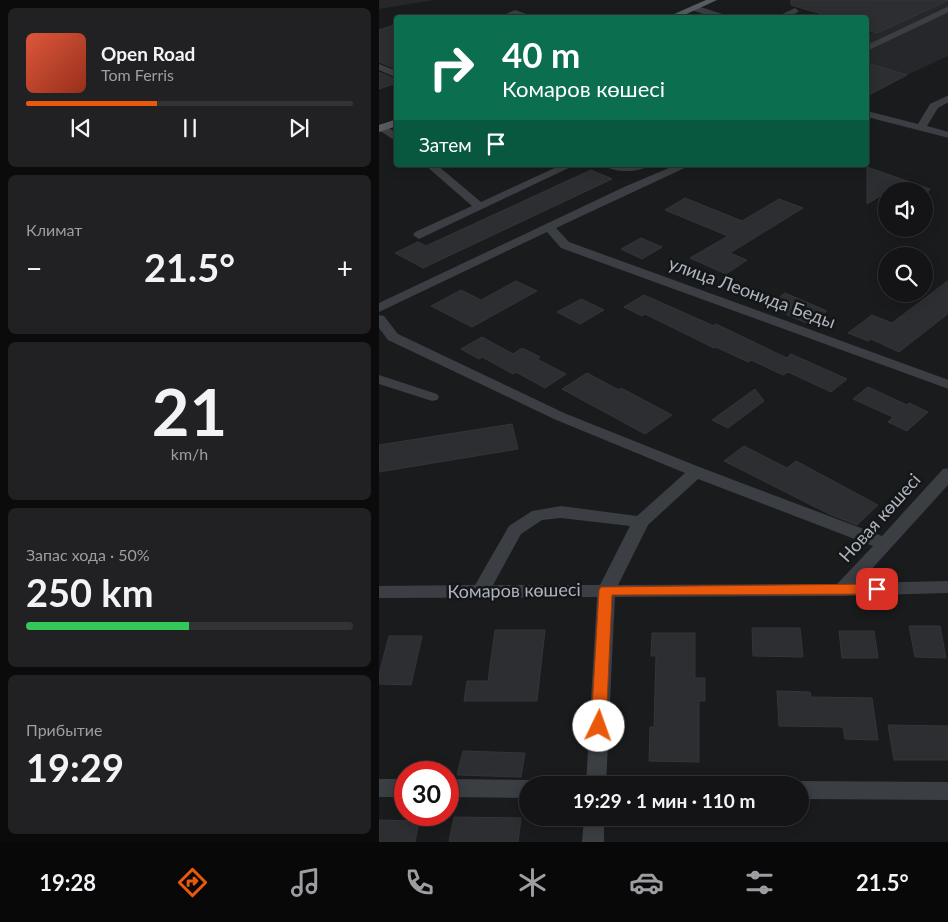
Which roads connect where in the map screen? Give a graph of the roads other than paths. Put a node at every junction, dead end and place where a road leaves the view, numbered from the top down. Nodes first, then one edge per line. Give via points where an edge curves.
1 (713, 0) edge
2 (694, 8) junction
3 (948, 8) edge
4 (795, 11) dead end
5 (676, 15) edge
6 (716, 15) edge
7 (785, 15) edge
8 (869, 47) edge
9 (379, 67) edge
10 (394, 74) edge
11 (948, 98) edge
12 (869, 115) edge
13 (394, 123) edge
14 (381, 128) edge
15 (921, 128) junction
16 (948, 135) edge
17 (394, 137) edge
18 (432, 167) edge
19 (566, 167) edge
20 (681, 167) edge
21 (480, 208) junction
22 (549, 227) junction
23 (419, 235) dead end
24 (379, 308) edge
25 (379, 318) edge
26 (379, 379) edge
27 (948, 385) edge
28 (432, 397) dead end
29 (696, 472) junction
30 (948, 473) edge
31 (641, 522) junction
32 (883, 543) junction
33 (948, 587) edge
34 (606, 590) junction
35 (842, 590) junction
36 (481, 591) junction
37 (379, 592) edge
38 (596, 776) edge
39 (379, 788) edge
40 (394, 788) edge
41 (459, 788) edge
42 (519, 789) edge
43 (809, 790) edge
44 (948, 791) edge
45 (594, 826) edge
46 (593, 842) edge

1 - 2 main road
2 - 5 main road
2 - 6 street
3 - 8 street
4 - 7 street
9 - 10 street
11 - 15 street via 934,106
12 - 15 street
13 - 14 main road
14 - 17 street
15 - 16 street
18 - 21 street
19 - 21 street
20 - 22 street
21 - 23 street
22 - 24 street
22 - 27 street, улица Леонида Беды via 565,245
25 - 29 street via 393,337 559,416
26 - 28 street
29 - 31 street
29 - 32 street
30 - 32 street, Новая көшесі
31 - 34 street
31 - 36 street via 561,512 538,515 515,530
32 - 35 street, Новая көшесі
33 - 35 street, Комаров көшесі
34 - 35 street, Комаров көшесі
34 - 36 street, Комаров көшесі
34 - 38 street
36 - 37 street, Комаров көшесі
39 - 40 street
41 - 42 street
43 - 44 street
45 - 46 street

